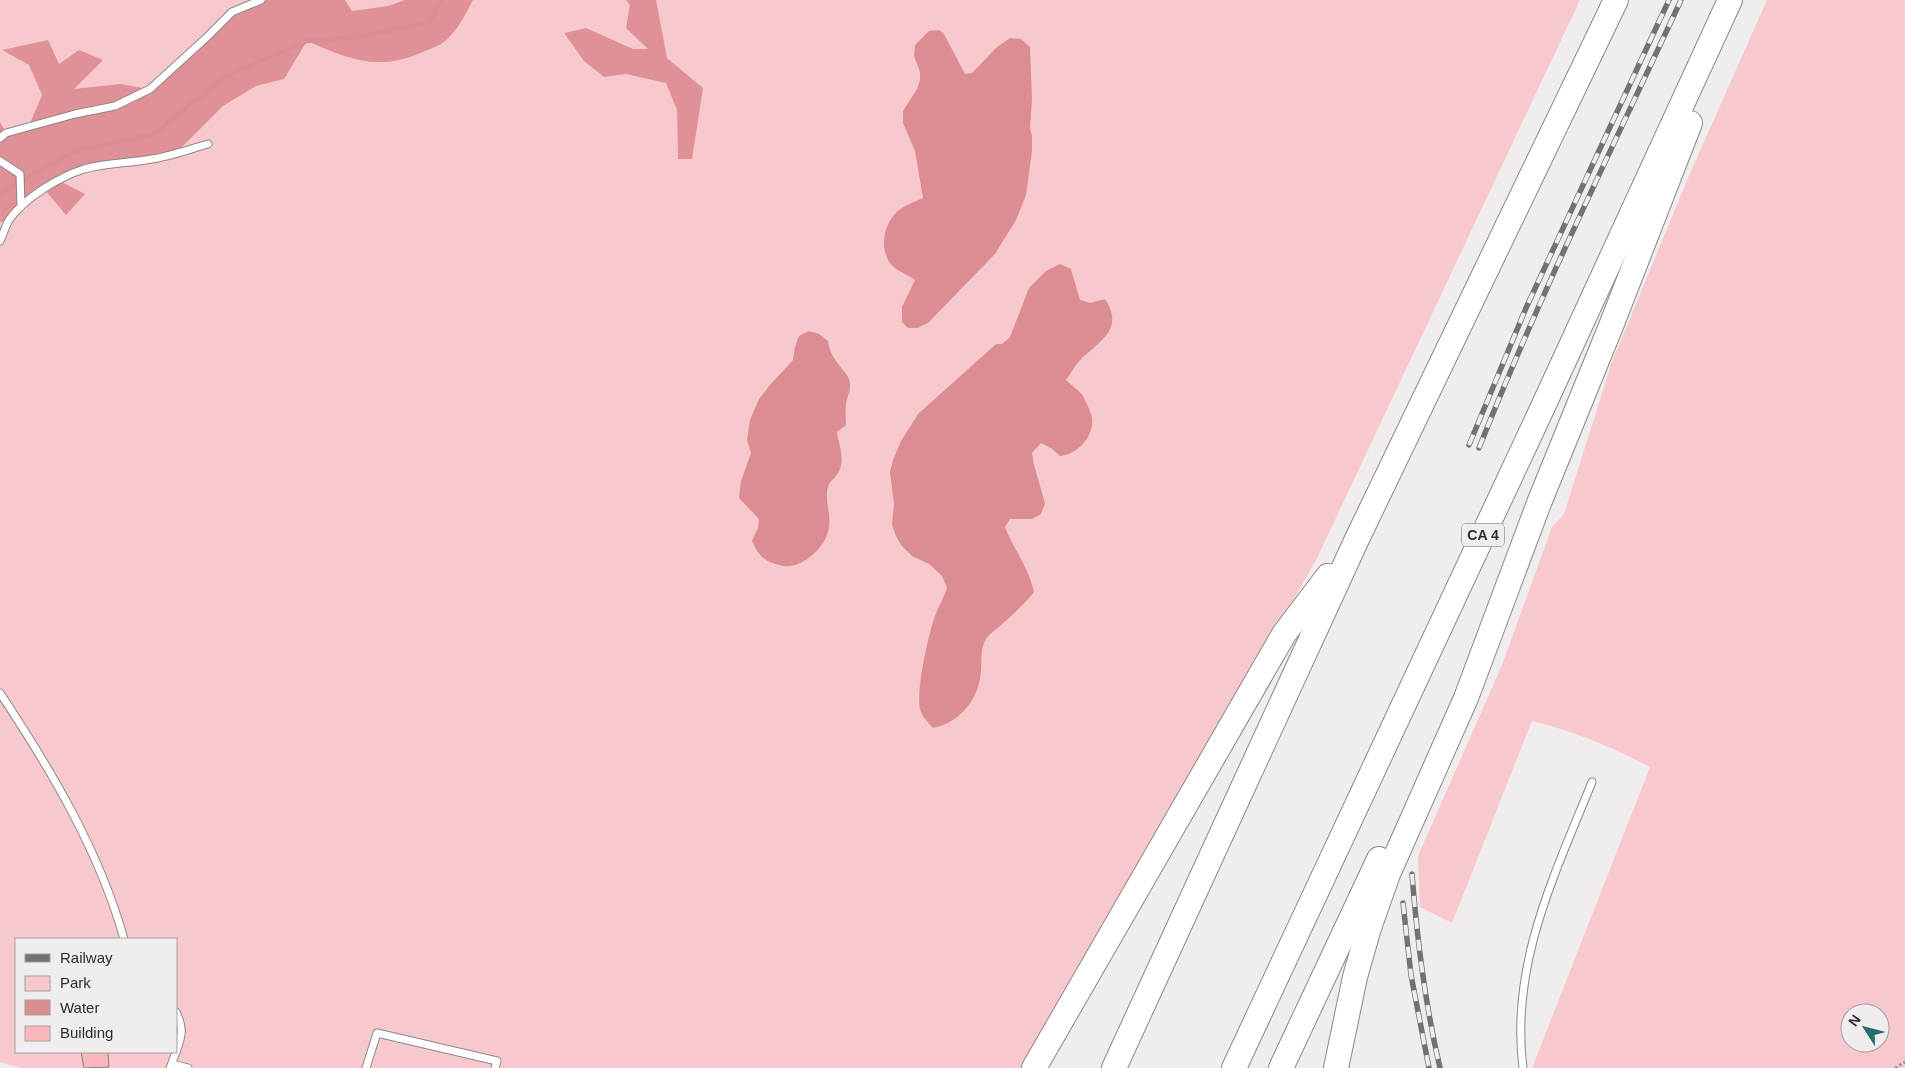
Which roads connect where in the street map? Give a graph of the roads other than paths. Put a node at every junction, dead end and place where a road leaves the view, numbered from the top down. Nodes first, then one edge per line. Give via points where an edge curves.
1 (261, 0) edge
2 (1616, 0) edge
3 (1730, 0) edge
4 (1737, 0) edge
5 (0, 138) edge
6 (208, 144) dead end
7 (0, 161) edge
8 (21, 206) junction
9 (0, 241) edge
10 (1357, 538) junction
11 (1491, 634) junction
12 (0, 693) edge
13 (1592, 782) dead end
14 (124, 938) edge
15 (178, 1018) edge
16 (178, 1047) edge
17 (176, 1053) edge
18 (171, 1066) edge
19 (188, 1068) edge
20 (366, 1068) edge
21 (495, 1068) edge
22 (1034, 1068) edge
23 (1114, 1068) edge
24 (1234, 1068) edge
25 (1281, 1068) edge
26 (1336, 1068) edge
27 (1522, 1068) edge

1 - 5 lane via 232,12 200,44 141,93 115,106 6,133
2 - 10 highway
3 - 24 highway, CA 4
4 - 11 highway via 1539,503
6 - 8 lane via 152,159 83,170 44,189
7 - 8 lane via 20,174
8 - 9 lane via 8,221
10 - 22 highway via 1284,634
10 - 23 highway
11 - 25 highway via 1466,690 1399,816
11 - 26 highway via 1463,707 1388,874 1355,978
12 - 14 lane via 69,803 116,911
13 - 27 lane via 1536,925 1520,1006
15 - 16 lane via 182,1036
17 - 18 lane
18 - 19 lane
20 - 21 lane via 377,1033 497,1061

